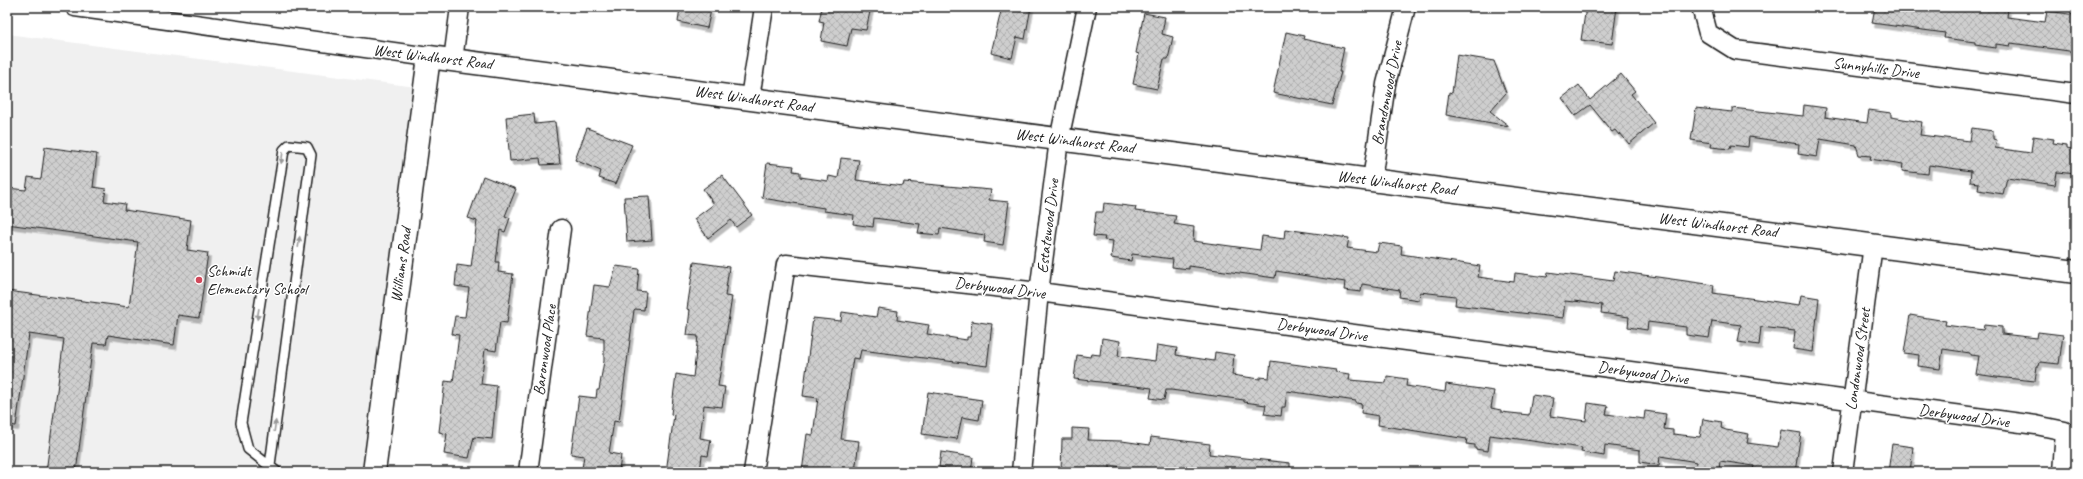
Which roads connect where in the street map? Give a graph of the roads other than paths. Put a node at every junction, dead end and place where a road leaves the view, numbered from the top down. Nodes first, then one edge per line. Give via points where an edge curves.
1 (75, 7) edge
2 (460, 7) edge
3 (764, 7) edge
4 (1087, 7) edge
5 (1406, 7) edge
6 (1701, 7) edge
7 (429, 57) junction
8 (453, 60) junction
9 (2076, 94) edge
10 (750, 98) junction
11 (1059, 140) junction
12 (1372, 180) junction
13 (561, 229) dead end
14 (1873, 245) junction
15 (2076, 272) edge
16 (1039, 292) junction
17 (1852, 401) junction
18 (270, 465) junction
19 (277, 472) edge
20 (374, 472) edge
21 (528, 472) edge
22 (753, 472) edge
23 (1021, 472) edge
24 (1843, 472) edge
25 (2062, 472) edge

1 - 7 street, West Windhorst Road
2 - 8 street
3 - 10 street
4 - 11 street, Estatewood Drive
5 - 12 street, Brandonwood Drive via 1386,84
6 - 9 street, Sunnyhills Drive via 1708,33 1735,50
7 - 8 street, West Windhorst Road
7 - 20 street, Williams Road
8 - 10 street, West Windhorst Road
10 - 11 street, West Windhorst Road
11 - 12 street, West Windhorst Road
11 - 16 street, Estatewood Drive
12 - 14 street, West Windhorst Road
13 - 21 street, Baronwood Place
14 - 15 street, West Windhorst Road
14 - 17 street, Londonwood Street
16 - 17 street, Derbywood Drive
16 - 22 street, Derbywood Drive via 786,264
16 - 23 street, Estatewood Drive
17 - 24 street, Londonwood Street
17 - 25 street, Derbywood Drive via 2065,431
18 -> 18 lane via 311,155 307,148 289,145 284,150 241,423 248,449
18 - 19 lane

